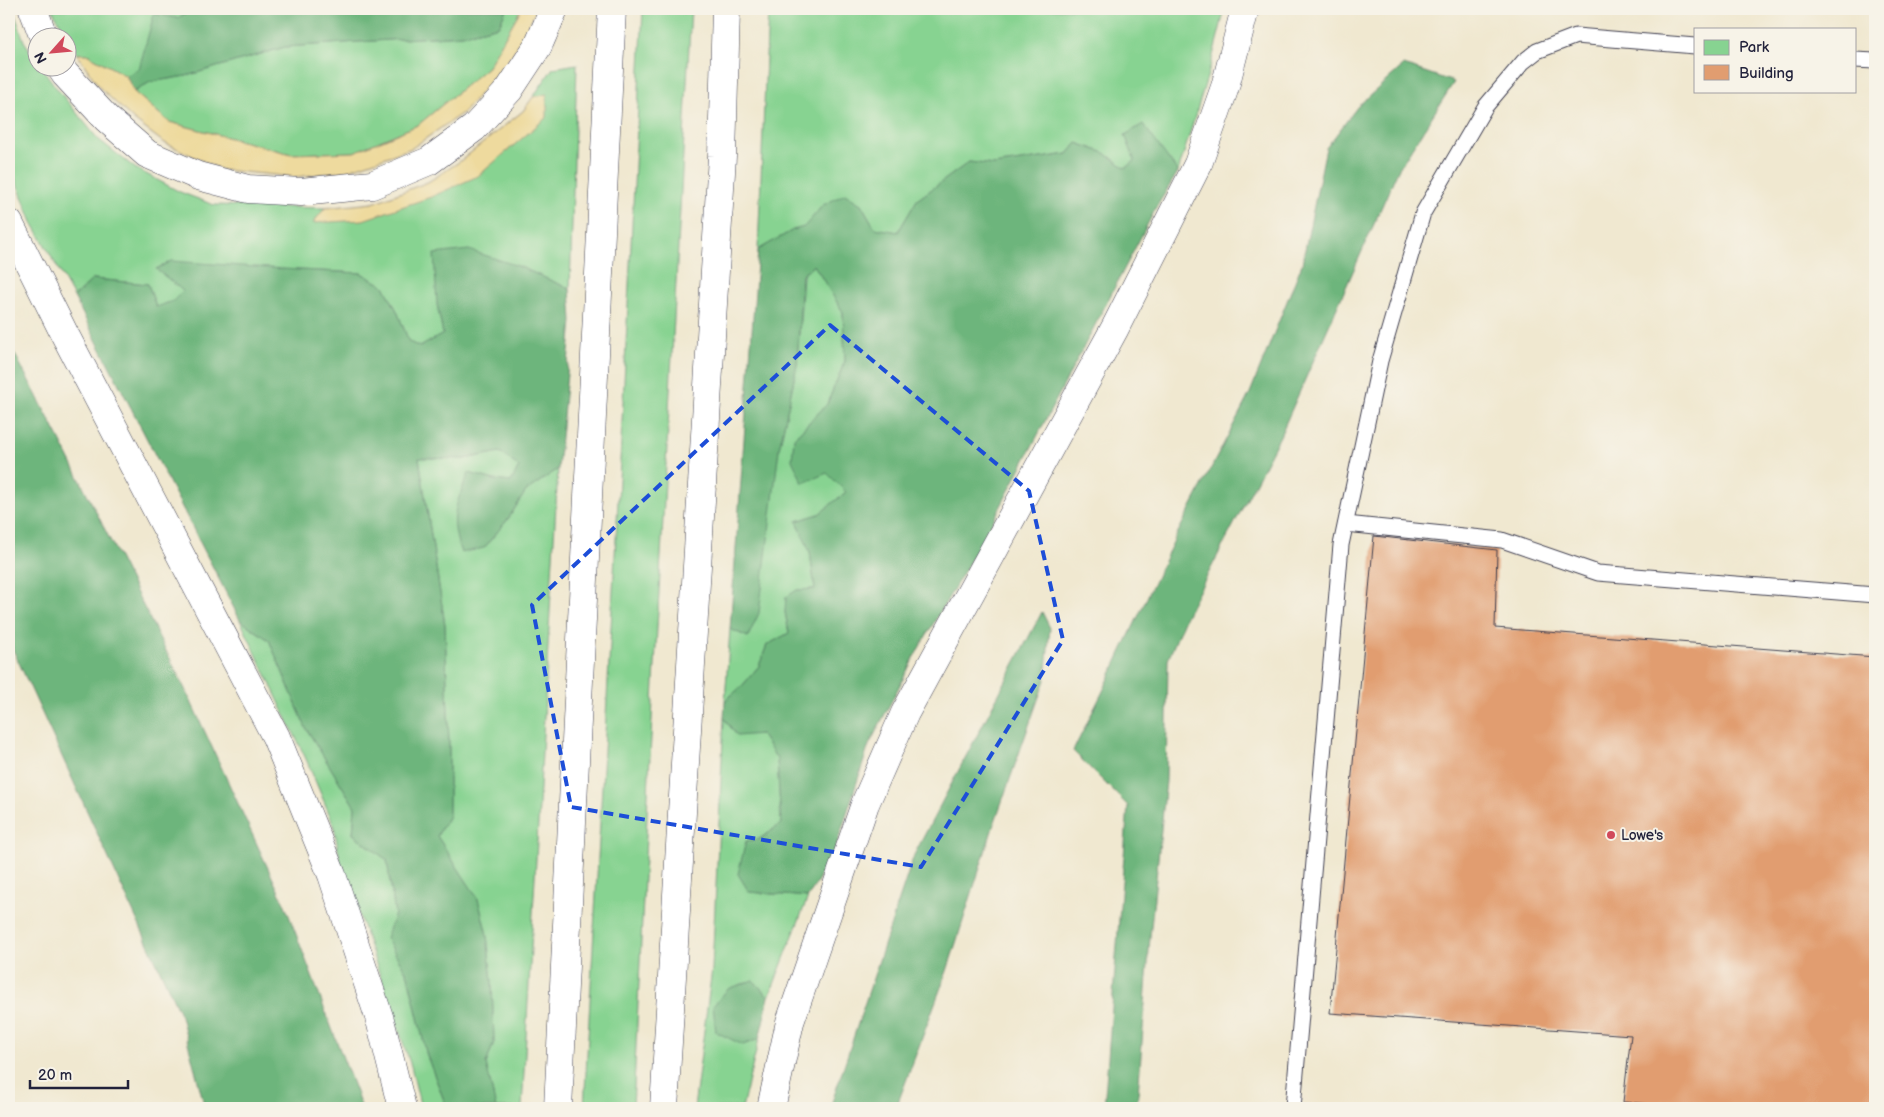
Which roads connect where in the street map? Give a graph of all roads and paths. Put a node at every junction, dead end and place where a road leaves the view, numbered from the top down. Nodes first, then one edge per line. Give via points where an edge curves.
1 (33, 9) edge
2 (554, 9) edge
3 (612, 9) edge
4 (726, 9) edge
5 (1245, 9) edge
6 (40, 28) edge
7 (1694, 46) edge
8 (1856, 60) edge
9 (1875, 61) edge
10 (69, 78) edge
11 (9, 223) edge
12 (1346, 524) junction
13 (1875, 595) edge
14 (402, 1108) edge
15 (558, 1108) edge
16 (664, 1108) edge
17 (771, 1108) edge
18 (1293, 1108) edge

1 - 6 highway
2 - 10 highway via 538,46 509,90 474,128 429,161 372,185 301,192 248,190 198,176 147,154 107,119
3 - 15 highway
4 - 16 highway via 722,156
5 - 17 highway via 1225,88 1198,164 1115,328 905,713 865,804 790,1022
7 - 12 lane via 1576,36 1537,51 1523,62 1485,107 1423,213 1380,361
8 - 9 lane
11 - 14 highway via 276,736 332,875 380,1020
12 - 13 lane via 1502,540 1598,573
12 - 18 lane

